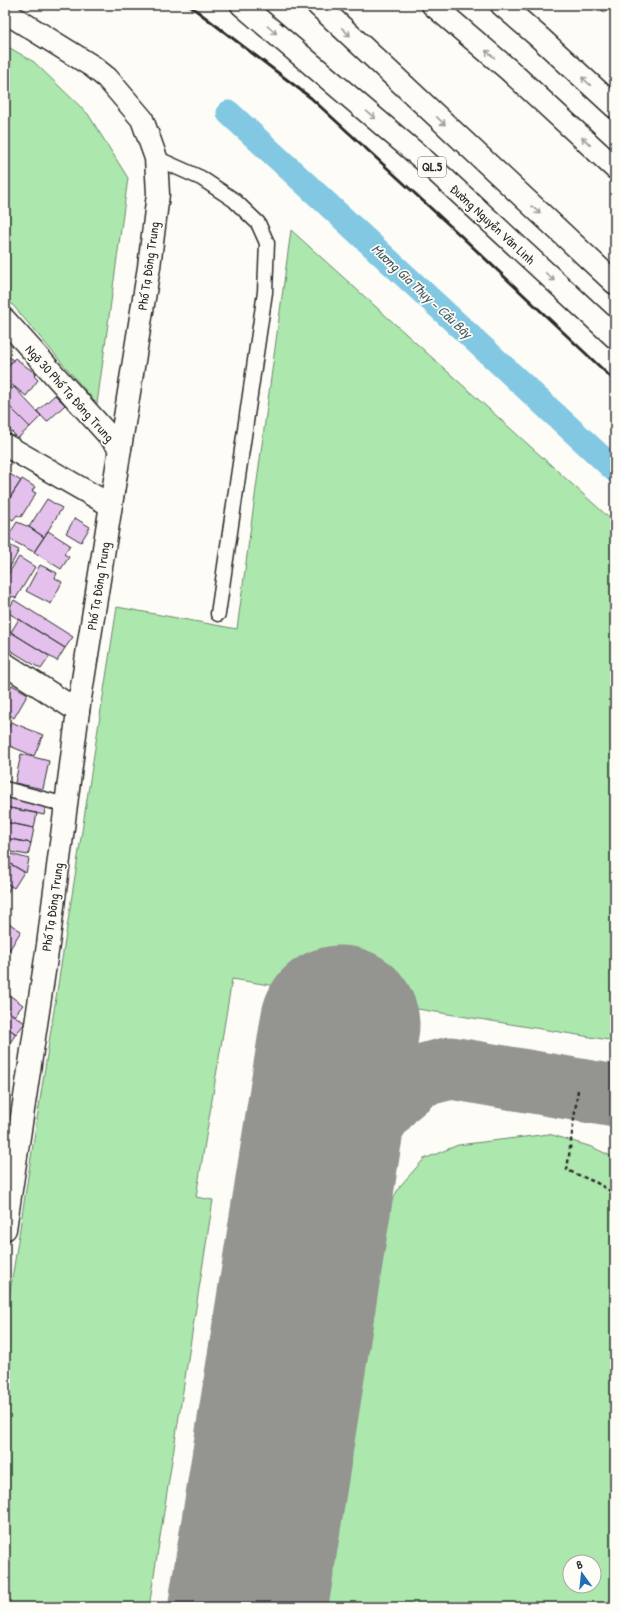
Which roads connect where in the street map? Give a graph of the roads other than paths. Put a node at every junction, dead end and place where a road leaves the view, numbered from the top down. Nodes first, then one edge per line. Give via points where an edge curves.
1 (242, 5) edge
2 (318, 5) edge
3 (433, 5) edge
4 (502, 5) edge
5 (5, 12) edge
6 (615, 108) edge
7 (156, 158) junction
8 (615, 168) edge
9 (615, 283) edge
10 (5, 320) edge
11 (615, 337) edge
12 (5, 445) edge
13 (120, 448) junction
14 (110, 505) junction
15 (218, 614) dead end
16 (5, 664) edge
17 (78, 711) junction
18 (5, 789) edge
19 (66, 804) junction
20 (9, 1174) edge
21 (5, 1229) edge

1 -> 11 main road, Đường Nguyễn Văn Linh / QL.5 via 425,161
2 -> 9 main road
8 -> 3 main road via 509,70
6 -> 4 main road
5 - 7 main road, Phố Tạ Đông Trung via 107,78 142,119
7 - 13 main road, Phố Tạ Đông Trung via 158,194 150,260
7 - 15 lane via 201,178 234,200 258,223 267,243 265,292
10 - 13 main road, Ngõ 30 Phố Tạ Đông Trung
12 - 14 main road
13 - 14 main road, Phố Tạ Đông Trung
14 - 17 main road, Phố Tạ Đông Trung
16 - 17 main road
17 - 19 main road, Phố Tạ Đông Trung
18 - 19 lane
19 - 20 main road, Phố Tạ Đông Trung via 48,945
20 - 21 main road, Phố Tạ Đông Trung

